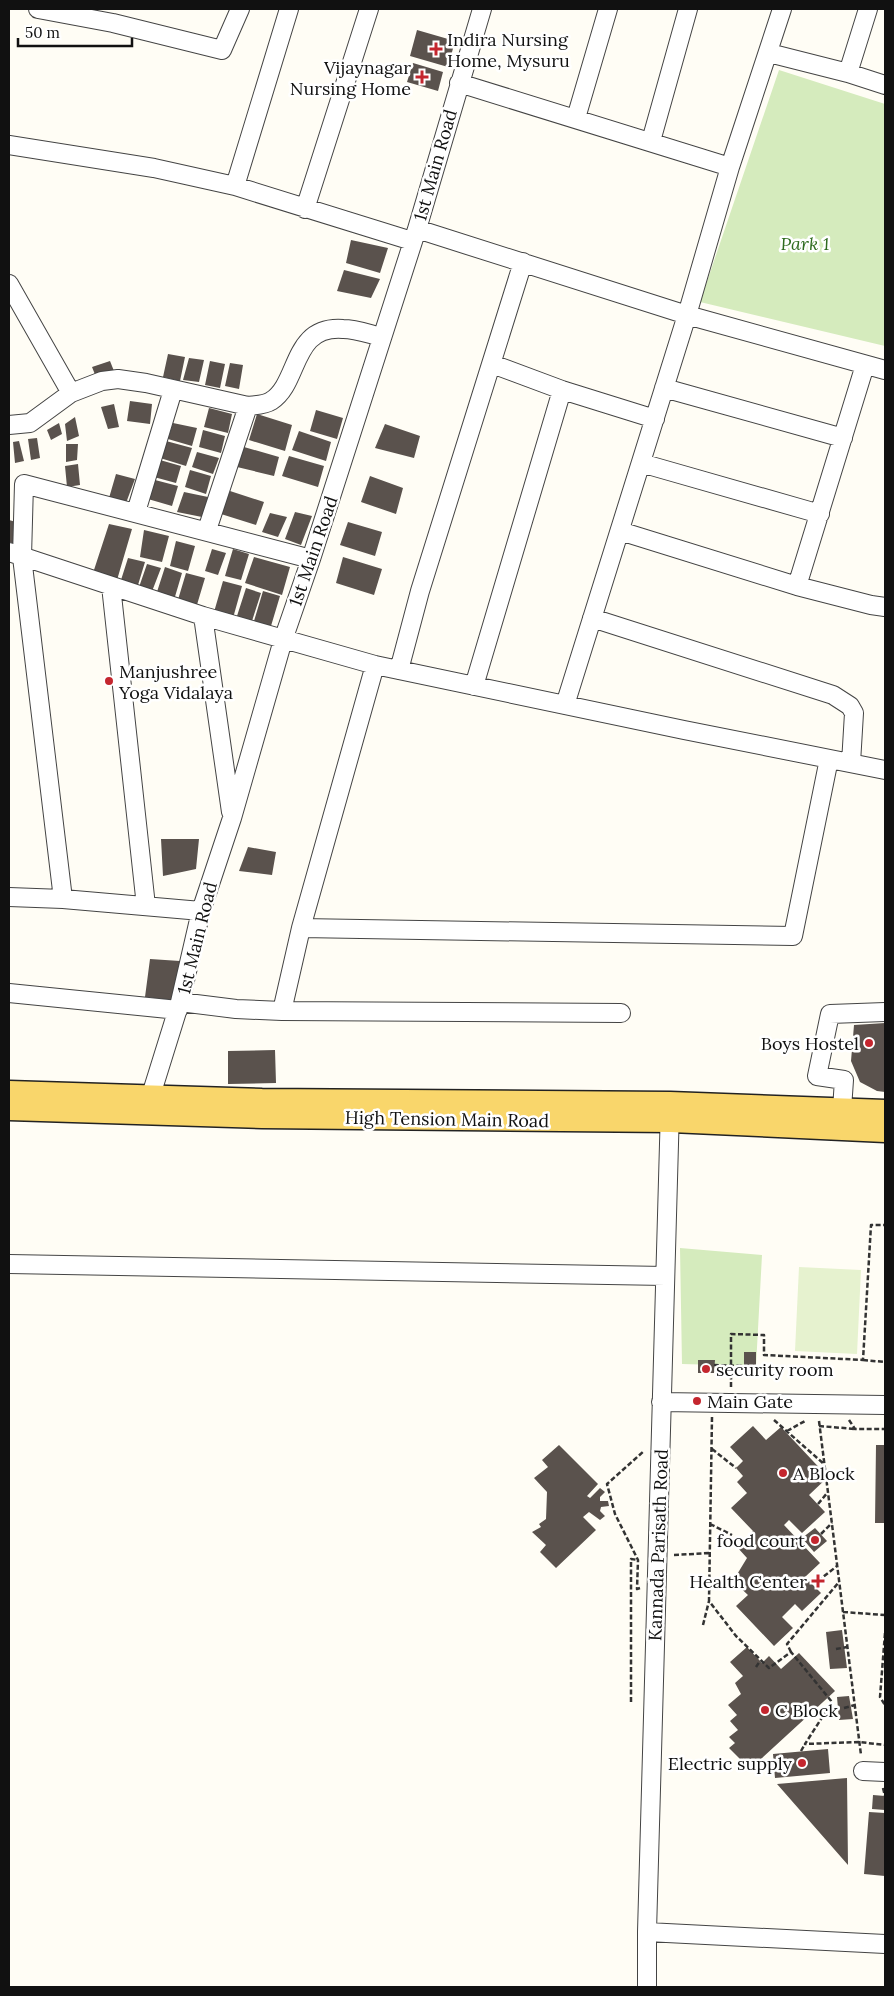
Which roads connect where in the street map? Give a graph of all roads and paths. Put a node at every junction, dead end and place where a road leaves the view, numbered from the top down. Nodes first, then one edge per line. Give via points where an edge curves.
1 (38, 9) edge
2 (240, 9) edge
3 (289, 9) edge
4 (369, 9) edge
5 (482, 9) edge
6 (608, 9) edge
7 (688, 9) edge
8 (782, 9) edge
9 (868, 9) edge
10 (769, 53) junction
11 (848, 73) junction
12 (459, 83) junction
13 (885, 85) edge
14 (576, 118) junction
15 (651, 142) junction
16 (9, 145) edge
17 (730, 166) junction
18 (235, 186) junction
19 (305, 209) junction
20 (414, 235) junction
21 (523, 262) junction
22 (9, 284) edge
23 (687, 315) junction
24 (382, 337) junction
25 (492, 364) junction
26 (865, 366) junction
27 (885, 370) edge
28 (664, 388) junction
29 (172, 390) junction
30 (562, 390) junction
31 (71, 393) junction
32 (248, 406) junction
33 (654, 419) junction
34 (9, 425) edge
35 (843, 438) junction
36 (641, 463) junction
37 (136, 512) junction
38 (820, 514) junction
39 (208, 530) junction
40 (620, 531) junction
41 (15, 554) edge
42 (311, 559) junction
43 (111, 586) junction
44 (797, 586) junction
45 (885, 607) edge
46 (202, 616) junction
47 (592, 618) junction
48 (283, 640) junction
49 (375, 665) junction
50 (399, 670) junction
51 (474, 686) junction
52 (565, 705) junction
53 (829, 759) junction
54 (851, 763) junction
55 (885, 770) edge
56 (232, 818) junction
57 (9, 897) edge
58 (63, 899) junction
59 (146, 906) junction
60 (201, 911) junction
61 (301, 928) junction
62 (9, 993) edge
63 (179, 1006) junction
64 (282, 1011) junction
65 (885, 1012) edge
66 (621, 1013) dead end
67 (9, 1092) edge
68 (148, 1103) junction
69 (842, 1108) junction
70 (9, 1109) edge
71 (885, 1110) edge
72 (670, 1112) junction
73 (885, 1131) edge
74 (885, 1225) edge
75 (9, 1264) edge
76 (665, 1276) junction
77 (863, 1360) junction
78 (885, 1362) edge
79 (714, 1365) dead end
80 (731, 1366) junction
81 (746, 1366) dead end
82 (662, 1402) junction
83 (731, 1403) junction
84 (838, 1405) junction
85 (885, 1405) edge
86 (817, 1409) junction
87 (715, 1413) junction
88 (767, 1419) dead end
89 (819, 1426) junction
90 (855, 1429) junction
91 (885, 1430) edge
92 (787, 1431) junction
93 (660, 1438) junction
94 (712, 1449) junction
95 (824, 1464) junction
96 (736, 1468) dead end
97 (828, 1492) junction
98 (818, 1504) dead end
99 (832, 1523) junction
100 (710, 1524) junction
101 (821, 1534) dead end
102 (732, 1535) dead end
103 (710, 1554) junction
104 (657, 1557) junction
105 (638, 1560) junction
106 (837, 1566) junction
107 (818, 1580) dead end
108 (839, 1582) junction
109 (644, 1588) dead end
110 (709, 1601) junction
111 (843, 1612) junction
112 (885, 1615) edge
113 (703, 1625) dead end
114 (885, 1633) edge
115 (847, 1647) junction
116 (836, 1649) dead end
117 (791, 1652) junction
118 (760, 1661) dead end
119 (756, 1667) dead end
120 (631, 1702) dead end
121 (854, 1705) junction
122 (885, 1705) edge
123 (844, 1708) dead end
124 (859, 1742) junction
125 (805, 1744) junction
126 (885, 1745) edge
127 (801, 1751) dead end
128 (863, 1771) joint
129 (885, 1772) edge
130 (647, 1932) junction
131 (885, 1944) edge
132 (647, 1987) edge

1 - 2 street via 113,23 222,50
3 - 18 street
4 - 19 street
5 - 12 street, 1st Main Road
6 - 14 street
7 - 15 street
8 - 10 street
9 - 11 street
10 - 11 street
10 - 17 street
11 - 13 street
12 - 14 street
12 - 20 street, 1st Main Road
14 - 15 street
15 - 17 street
16 - 18 street via 154,168
17 - 23 street
18 - 19 street
19 - 20 street
20 - 21 street
20 - 24 street, 1st Main Road
21 - 23 street
21 - 25 street
22 - 31 street
23 - 26 street
23 - 28 street
24 - 32 street via 343,328 313,337 303,347 279,394 270,402
24 - 42 street, 1st Main Road
25 - 30 street
25 - 50 street via 420,591
26 - 27 street
26 - 35 street
28 - 33 street
28 - 35 street
29 - 31 street via 118,379 102,381
29 - 32 street
29 - 37 street
30 - 33 street
30 - 51 street
31 - 34 street via 30,423
32 - 39 street
33 - 36 street
35 - 38 street
36 - 38 street
36 - 40 street
37 - 39 street
37 - 41 street via 24,484
38 - 44 street
39 - 42 street
40 - 44 street
40 - 47 street
41 - 43 street
41 - 58 street
42 - 48 street, 1st Main Road
43 - 46 street
43 - 59 street
44 - 45 street
46 - 48 street
46 - 56 street
47 - 52 street
47 - 54 street via 833,695 850,706 854,713
48 - 49 street
48 - 56 street, 1st Main Road
49 - 50 street
49 - 61 street
50 - 51 street
51 - 52 street
52 - 53 street
53 - 54 street
53 - 61 street via 794,936
54 - 55 street
56 - 60 street, 1st Main Road
57 - 58 street
58 - 59 street
59 - 60 street
60 - 63 street, 1st Main Road
61 - 64 street
62 - 63 street
63 - 64 street
63 - 68 street, 1st Main Road
64 - 66 street
65 - 69 street via 830,1014 817,1076 844,1080
67 - 68 main road
68 - 70 main road, High Tension Main Road
68 - 72 main road, High Tension Main Road via 262,1117
69 - 71 main road
69 - 72 main road
72 - 73 main road, High Tension Main Road
72 - 76 street, Kannada Parisath Road
74 - 77 path via 871,1225
75 - 76 street
76 - 82 street, Kannada Parisath Road
77 - 78 path
77 - 80 path via 764,1355 764,1336 731,1334
79 - 80 path
80 - 81 path
80 - 83 path
82 - 87 street
82 - 93 street, Kannada Parisath Road
83 - 86 street
83 - 87 street
84 - 85 street
84 - 86 street
84 - 90 path
86 - 89 path
86 - 92 path
87 - 94 path
88 - 92 path via 774,1420
89 - 90 path
89 - 95 path
90 - 91 path
92 - 95 path
93 - 104 street, Kannada Parisath Road
93 - 105 path via 606,1484 615,1514
94 - 96 path
94 - 100 path
95 - 97 path
97 - 98 path
97 - 99 path
99 - 101 path
99 - 106 path
100 - 102 path
100 - 103 path
103 - 104 path
103 - 110 path
104 - 130 street, Kannada Parisath Road
105 - 109 path via 637,1588
105 - 120 path via 631,1560
106 - 107 path
106 - 108 path
108 - 111 path
108 - 117 path via 787,1644
110 - 113 path
110 - 117 path via 736,1636 769,1668
111 - 112 path
111 - 115 path
114 - 122 path via 880,1697
115 - 116 path
115 - 121 path
117 - 125 path via 832,1702
118 - 119 path
121 - 123 path
121 - 124 path
124 - 125 path
124 - 126 path
124 - 128 path
125 - 127 path
128 - 129 street
130 - 131 street
130 - 132 street, Kannada Parisath Road

